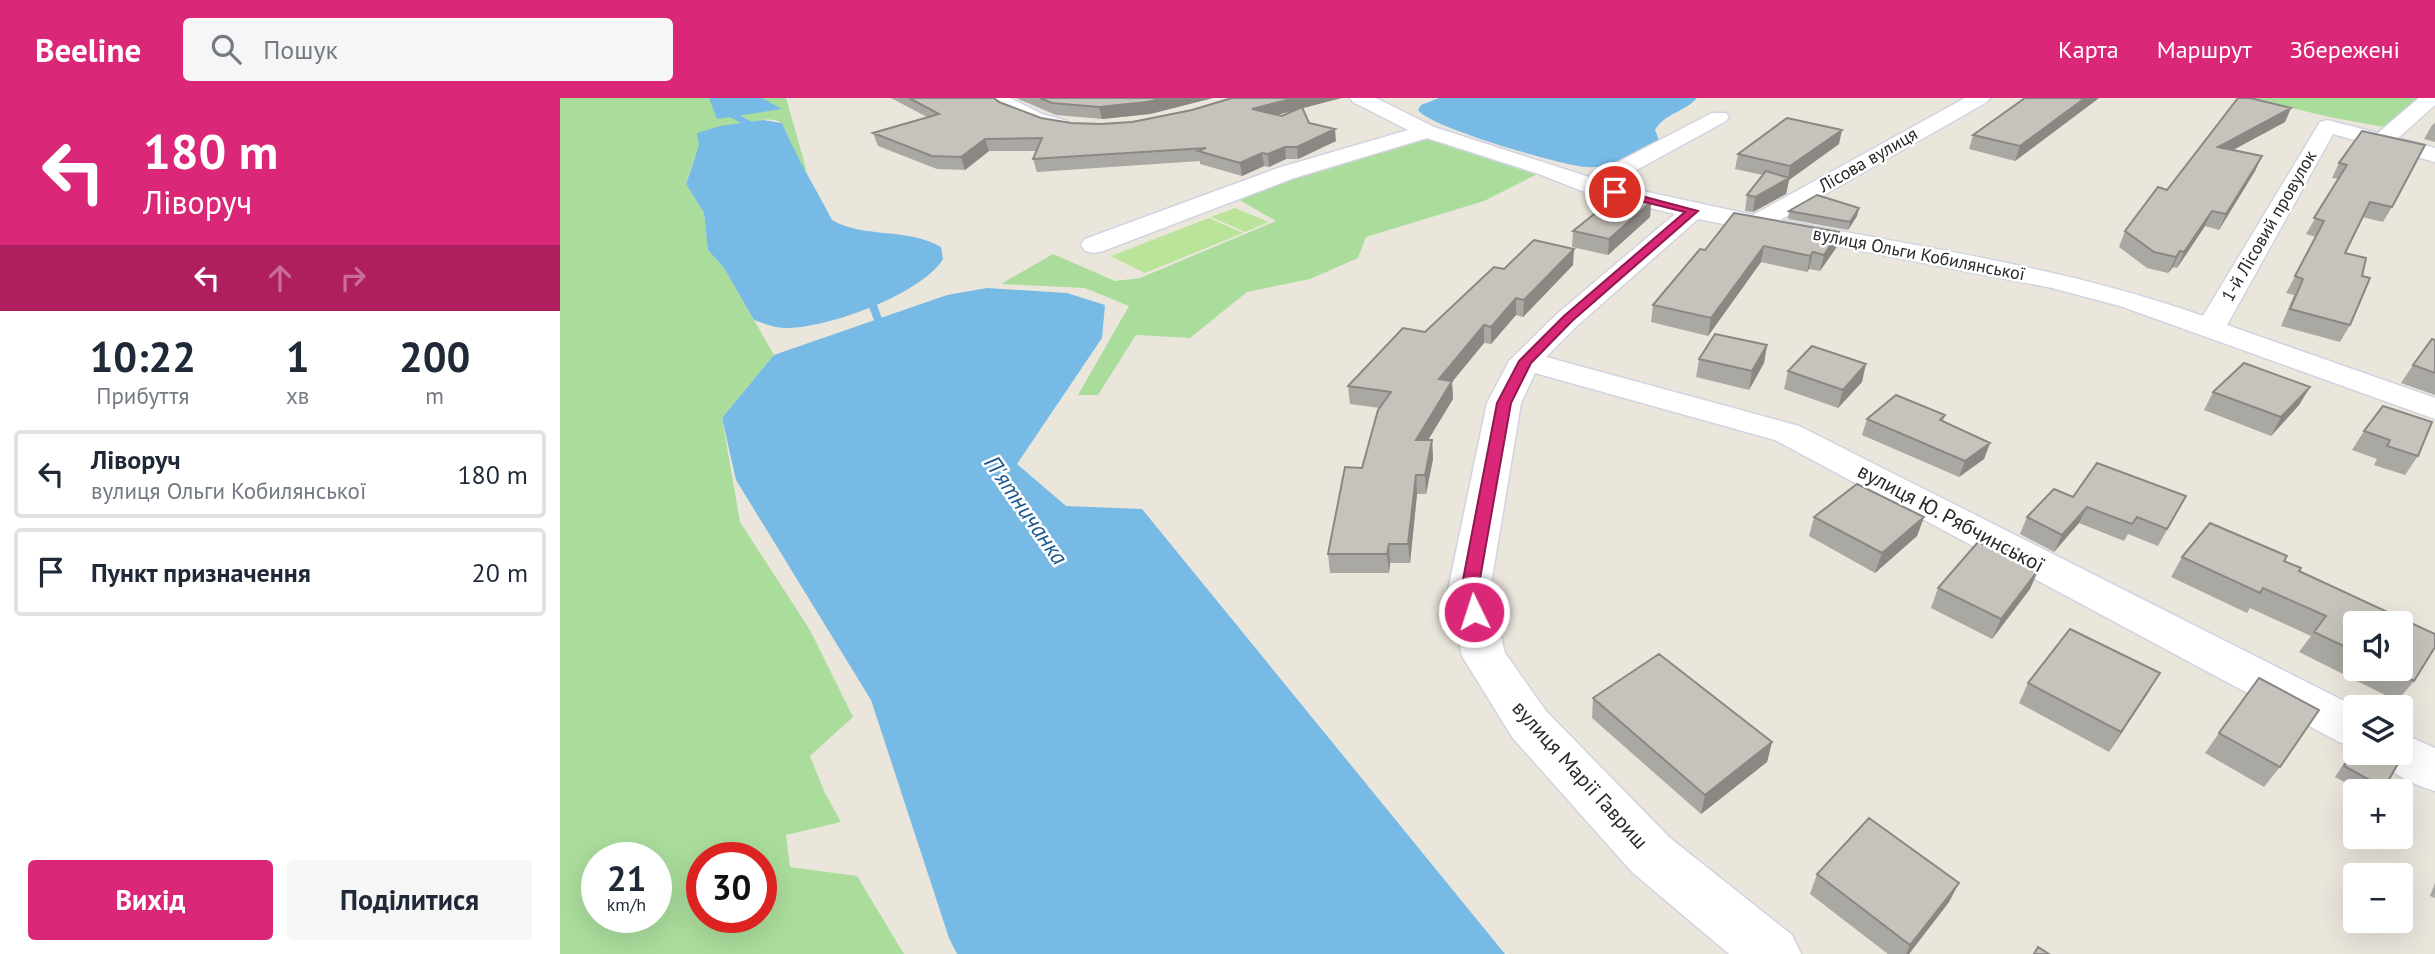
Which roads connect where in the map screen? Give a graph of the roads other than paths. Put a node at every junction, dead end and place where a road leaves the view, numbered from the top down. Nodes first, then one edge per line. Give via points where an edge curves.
1 (995, 98) edge
2 (1360, 98) edge
3 (1980, 98) edge
4 (2431, 98) edge
5 (1719, 117) dead end
6 (1083, 128) edge
7 (1427, 131) junction
8 (2383, 140) junction
9 (2435, 155) edge
10 (1590, 186) junction
11 (1693, 211) junction
12 (1757, 223) junction
13 (1094, 245) dead end
14 (2211, 327) junction
15 (1525, 361) junction
16 (2435, 409) edge
17 (2343, 722) edge
18 (2413, 759) edge
19 (2435, 771) edge
20 (1772, 954) edge

1 - 6 street via 1035,119
2 - 7 street, вулиця Ольги Кобилянської
3 - 12 street, Лісова вулиця
4 - 8 street
5 - 10 street
7 - 10 street, вулиця Ольги Кобилянської
7 - 13 street via 1286,173
8 - 9 street
8 - 14 street, 1-й Лісовий провулок via 2327,126
10 - 11 street, вулиця Ольги Кобилянської
11 - 12 street, вулиця Ольги Кобилянської
11 - 15 street, вулиця Марії Гавриш
12 - 14 street, вулиця Ольги Кобилянської via 2055,280
14 - 16 street, вулиця Ольги Кобилянської
15 - 17 street, вулиця Ю. Рябчинської via 1787,433
15 - 20 street, вулиця Марії Гавриш via 1504,403 1469,590 1483,656 1529,724 1651,855
18 - 19 street

